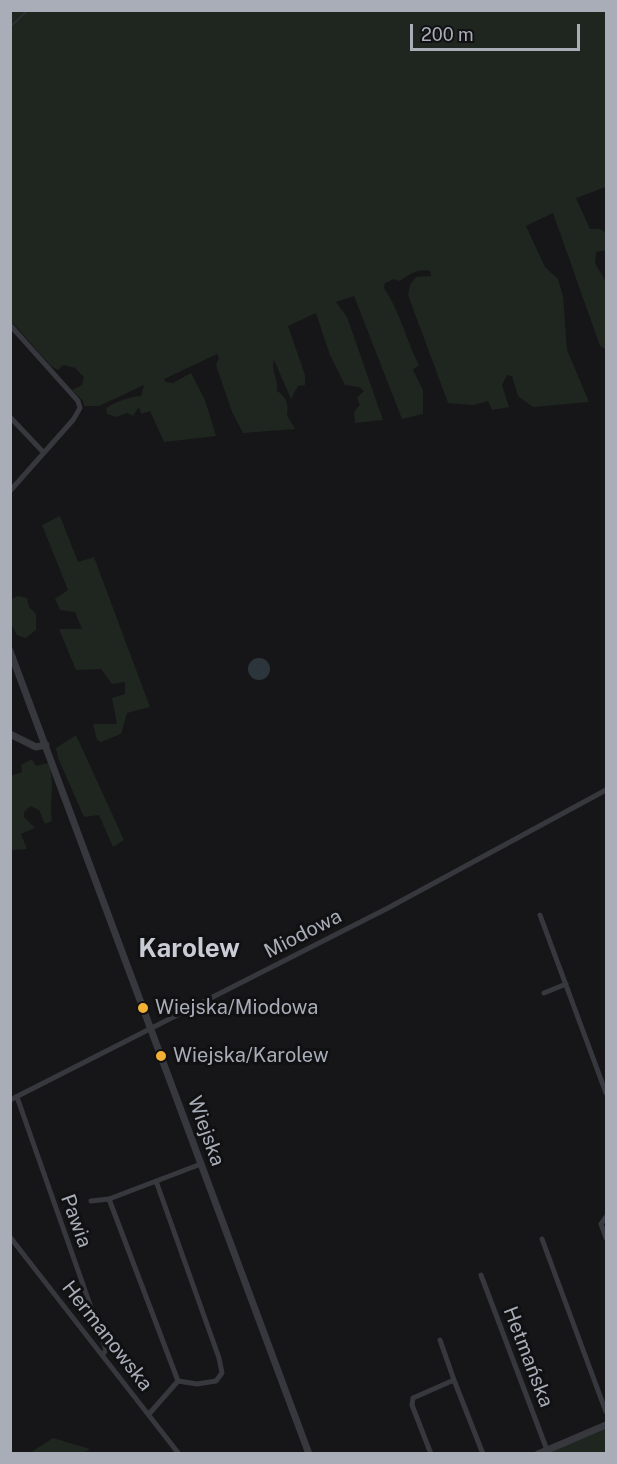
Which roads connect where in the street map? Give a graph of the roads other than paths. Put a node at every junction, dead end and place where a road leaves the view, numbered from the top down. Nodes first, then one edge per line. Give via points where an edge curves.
1 (10, 325) edge
2 (10, 417) edge
3 (44, 453) junction
4 (10, 491) edge
5 (10, 651) edge
6 (10, 734) edge
7 (46, 746) junction
8 (606, 790) edge
9 (540, 915) dead end
10 (566, 984) junction
11 (544, 993) dead end
12 (152, 1030) junction
13 (606, 1093) edge
14 (14, 1099) edge
15 (201, 1164) junction
16 (156, 1181) junction
17 (109, 1199) junction
18 (91, 1201) dead end
19 (606, 1217) edge
20 (10, 1237) edge
21 (606, 1238) edge
22 (542, 1239) dead end
23 (481, 1275) dead end
24 (440, 1340) dead end
25 (103, 1354) junction
26 (454, 1380) junction
27 (178, 1381) junction
28 (606, 1412) edge
29 (149, 1414) junction
30 (606, 1425) edge
31 (547, 1450) junction
32 (306, 1453) edge
33 (179, 1454) edge
34 (431, 1454) edge
35 (483, 1454) edge
36 (538, 1454) edge

1 - 3 street via 80,408
2 - 3 street
3 - 4 street
5 - 7 street, Wiejska
6 - 7 street via 36,747
7 - 12 street, Wiejska
8 - 12 street, Miodowa
9 - 10 street
10 - 11 street
10 - 13 street
12 - 14 street, Miodowa
12 - 15 street, Wiejska
14 - 25 street, Pawia via 106,1350
15 - 16 street
15 - 32 street, Wiejska
16 - 17 street
16 - 27 street via 222,1373 216,1382
17 - 18 street
17 - 27 street
19 - 21 street via 601,1224
20 - 25 street, Hermanowska
22 - 28 street
23 - 31 street, Hetmańska
24 - 26 street
25 - 29 street, Hermanowska
26 - 34 street via 413,1398 412,1405
26 - 35 street
27 - 29 street
29 - 33 street, Hermanowska
30 - 31 street
31 - 36 street

